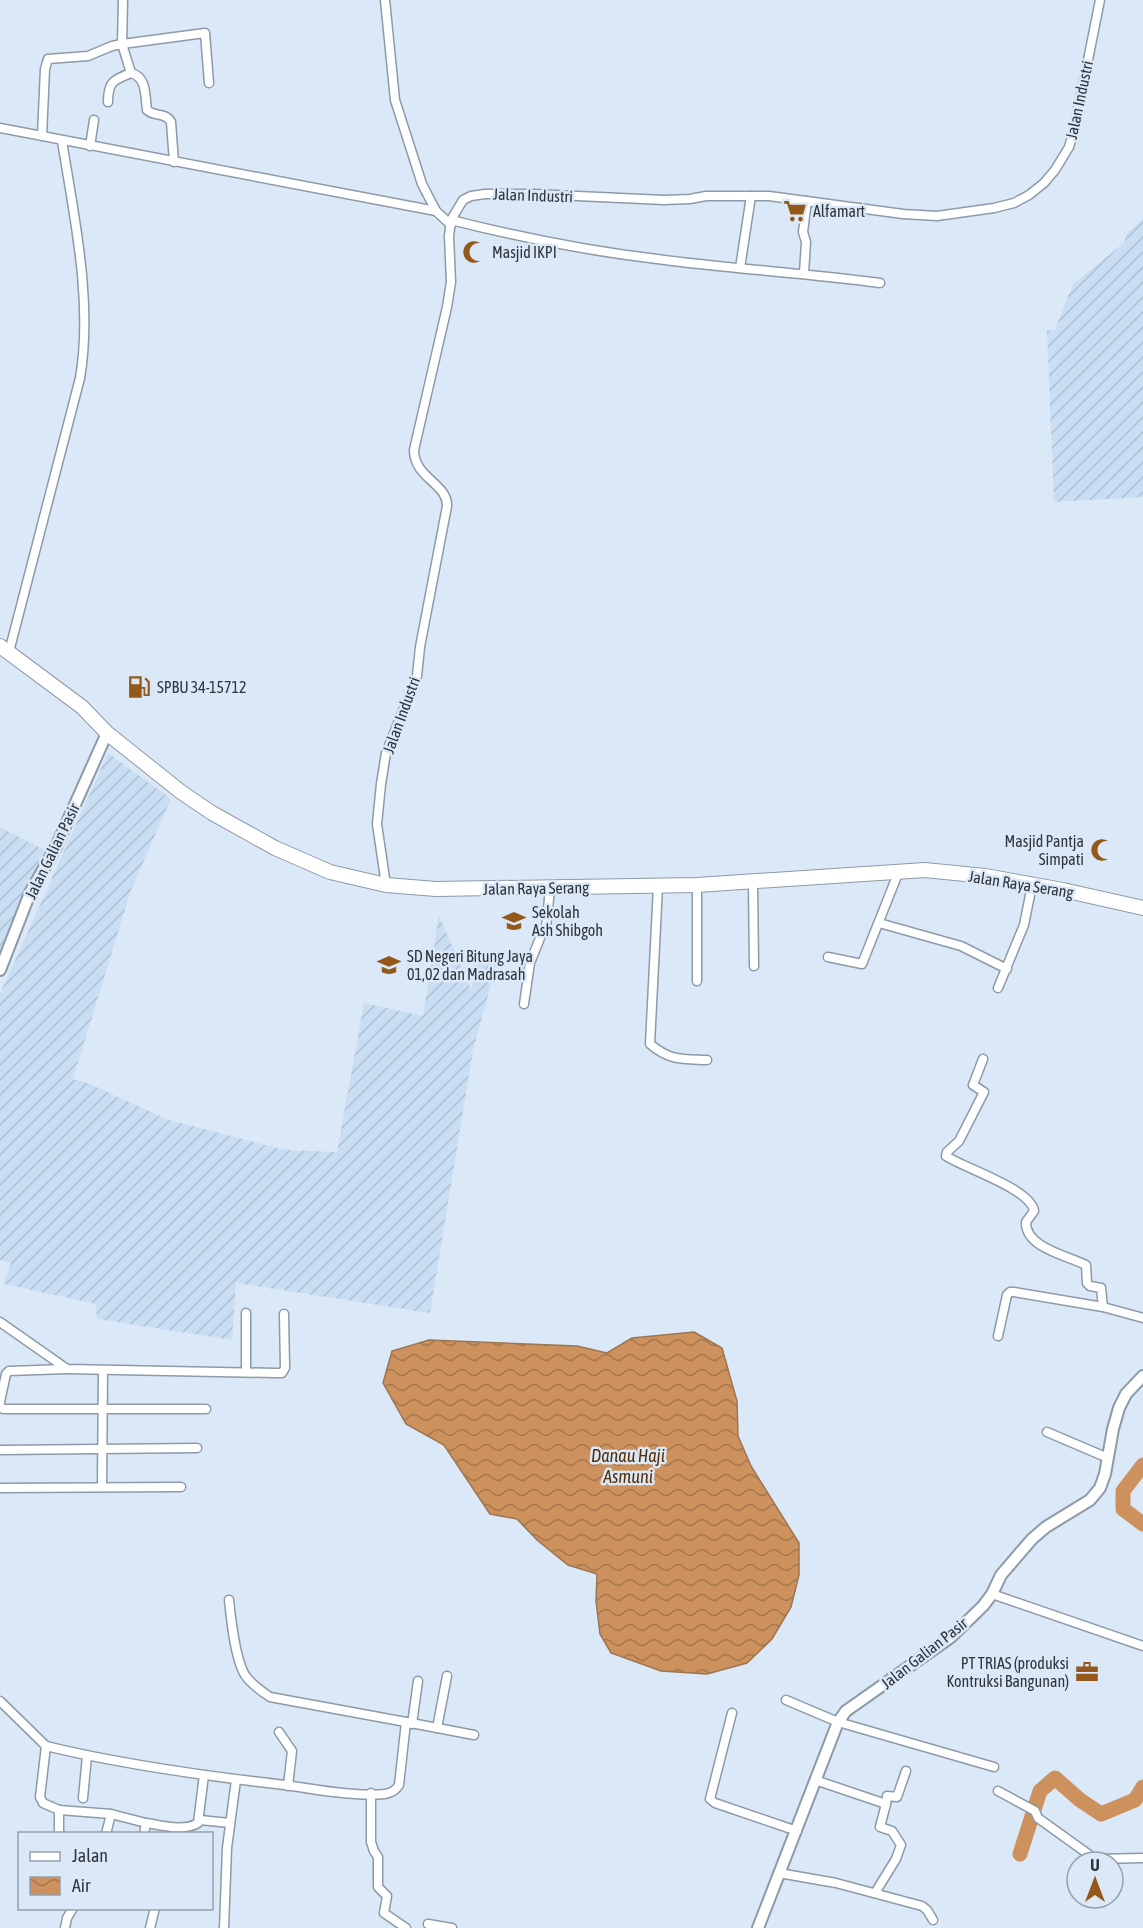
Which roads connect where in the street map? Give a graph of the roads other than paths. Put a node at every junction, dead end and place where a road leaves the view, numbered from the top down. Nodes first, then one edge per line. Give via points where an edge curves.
1 (123, 0) edge
2 (385, 0) edge
3 (1100, 0) edge
4 (122, 44) junction
5 (131, 73) junction
6 (209, 82) dead end
7 (108, 102) dead end
8 (94, 120) dead end
9 (0, 128) edge
10 (42, 136) junction
11 (62, 141) junction
12 (90, 146) junction
13 (174, 162) junction
14 (750, 196) junction
15 (807, 201) junction
16 (436, 212) junction
17 (451, 223) junction
18 (740, 268) junction
19 (804, 273) junction
20 (880, 283) dead end
21 (4, 649) edge
22 (107, 734) junction
23 (899, 871) junction
24 (753, 882) junction
25 (386, 885) junction
26 (698, 885) junction
27 (1032, 885) junction
28 (658, 886) junction
29 (550, 889) junction
30 (1143, 908) edge
31 (879, 922) junction
32 (828, 957) dead end
33 (754, 966) dead end
34 (1007, 969) junction
35 (0, 970) edge
36 (696, 981) dead end
37 (998, 988) dead end
38 (524, 1004) dead end
39 (983, 1059) dead end
40 (707, 1060) dead end
41 (1103, 1307) junction
42 (246, 1313) dead end
43 (284, 1314) dead end
44 (1143, 1318) edge
45 (0, 1322) edge
46 (998, 1336) dead end
47 (67, 1369) junction
48 (103, 1370) junction
49 (246, 1372) junction
50 (1143, 1376) edge
51 (0, 1402) edge
52 (0, 1406) edge
53 (206, 1409) dead end
54 (102, 1411) junction
55 (1047, 1432) dead end
56 (197, 1448) dead end
57 (101, 1449) junction
58 (0, 1450) edge
59 (1108, 1458) junction
60 (102, 1486) junction
61 (181, 1486) dead end
62 (0, 1488) edge
63 (992, 1593) junction
64 (229, 1599) dead end
65 (1143, 1646) edge
66 (447, 1676) dead end
67 (418, 1681) dead end
68 (786, 1700) dead end
69 (0, 1701) edge
70 (732, 1713) dead end
71 (838, 1722) junction
72 (409, 1723) junction
73 (437, 1728) junction
74 (279, 1732) dead end
75 (474, 1735) dead end
76 (46, 1746) junction
77 (87, 1756) junction
78 (994, 1767) dead end
79 (906, 1771) dead end
80 (204, 1775) junction
81 (236, 1780) junction
82 (815, 1780) junction
83 (288, 1786) junction
84 (998, 1791) dead end
85 (371, 1793) junction
86 (84, 1798) dead end
87 (886, 1804) junction
88 (59, 1810) junction
89 (111, 1814) junction
90 (200, 1820) junction
91 (146, 1823) junction
92 (230, 1823) junction
93 (797, 1830) junction
94 (59, 1832) edge
95 (106, 1832) edge
96 (144, 1832) edge
97 (1143, 1858) edge
98 (779, 1873) junction
99 (875, 1893) junction
100 (72, 1910) edge
101 (154, 1910) edge
102 (933, 1920) dead end
103 (428, 1924) dead end
104 (66, 1928) edge
105 (150, 1928) edge
106 (224, 1928) edge
107 (406, 1928) edge
108 (452, 1928) edge
109 (758, 1928) edge

1 - 4 street
2 - 16 street via 395,100 422,184
3 - 15 street, Jalan Industri via 1069,147 1055,170 1029,195 994,208 937,216
4 - 5 street
4 - 6 street via 205,33
4 - 10 street via 88,56 48,59
5 - 7 street via 110,84
5 - 13 street via 143,82 149,112 163,115 171,122
8 - 12 street
9 - 10 street
10 - 11 street
11 - 12 street
11 - 21 street via 84,303 84,354
12 - 13 street
13 - 16 street
14 - 15 street, Jalan Industri
14 - 17 street, Jalan Industri via 664,200 485,194 463,200
14 - 18 street
15 - 19 street
16 - 17 street
17 - 18 street via 632,255
17 - 25 street, Jalan Industri via 447,307 414,450 418,468 446,496 447,506 417,676 383,768 377,824
18 - 19 street
19 - 20 street
21 - 22 highway, Jalan Raya Serang via 82,707
22 - 25 highway, Jalan Raya Serang via 181,792 275,848 330,872
22 - 35 street, Jalan Galian Pasir via 56,847 30,893
23 - 24 highway, Jalan Raya Serang
23 - 27 highway, Jalan Raya Serang via 985,876
23 - 31 street
24 - 26 highway, Jalan Raya Serang
24 - 33 street
25 - 29 highway, Jalan Raya Serang
26 - 28 highway, Jalan Raya Serang
26 - 36 street
27 - 30 highway, Jalan Raya Serang
27 - 34 street via 1024,925
28 - 29 highway, Jalan Raya Serang
28 - 40 street via 650,1044 662,1054 676,1058
29 - 38 street via 546,928 530,963
31 - 32 street via 862,964
31 - 34 street via 961,946
34 - 37 street
39 - 41 street via 974,1085 984,1092 959,1141 946,1156 1028,1200 1034,1211 1026,1222 1027,1230 1044,1247 1086,1265 1087,1283 1101,1288
41 - 44 street
41 - 46 street via 1010,1292
42 - 49 street
43 - 49 street via 284,1371
45 - 47 street
47 - 48 street
47 - 51 street via 9,1371
48 - 49 street
48 - 54 street
50 - 59 street, Jalan Galian Pasir via 1119,1408
52 - 54 street via 3,1410
53 - 54 street
54 - 57 street
55 - 59 street
56 - 57 street
57 - 58 street
57 - 60 street
59 - 63 street, Jalan Galian Pasir via 1100,1488 1090,1500 1032,1539 1001,1575
60 - 61 street
60 - 62 street
63 - 65 street
63 - 71 street, Jalan Galian Pasir via 951,1637 846,1711
64 - 72 street via 244,1674 263,1692
66 - 73 street
67 - 72 street
68 - 71 street
69 - 76 street
70 - 93 street via 710,1799
71 - 78 street
71 - 82 street, Jalan Galian Pasir
72 - 73 street
72 - 85 street via 399,1785 386,1794
73 - 75 street
74 - 83 street via 292,1751
76 - 77 street
76 - 88 street via 40,1801
77 - 80 street
77 - 86 street
79 - 87 street via 897,1797 887,1796
80 - 81 street
80 - 90 street
81 - 83 street
81 - 92 street
82 - 87 street
82 - 93 street, Jalan Galian Pasir
83 - 85 street
84 - 97 street via 1034,1810 1038,1818 1095,1858
85 - 107 street via 371,1842 378,1857 378,1887 387,1896 384,1913
87 - 99 street via 880,1827 892,1832 901,1845
88 - 89 street
88 - 94 street
89 - 91 street
89 - 95 street
90 - 91 street via 194,1826 181,1827
90 - 92 street
91 - 96 street
92 - 106 street
93 - 98 street, Jalan Galian Pasir
98 - 99 street
98 - 109 street, Jalan Galian Pasir
99 - 102 street via 922,1906
100 - 104 street
101 - 105 street
103 - 108 street

